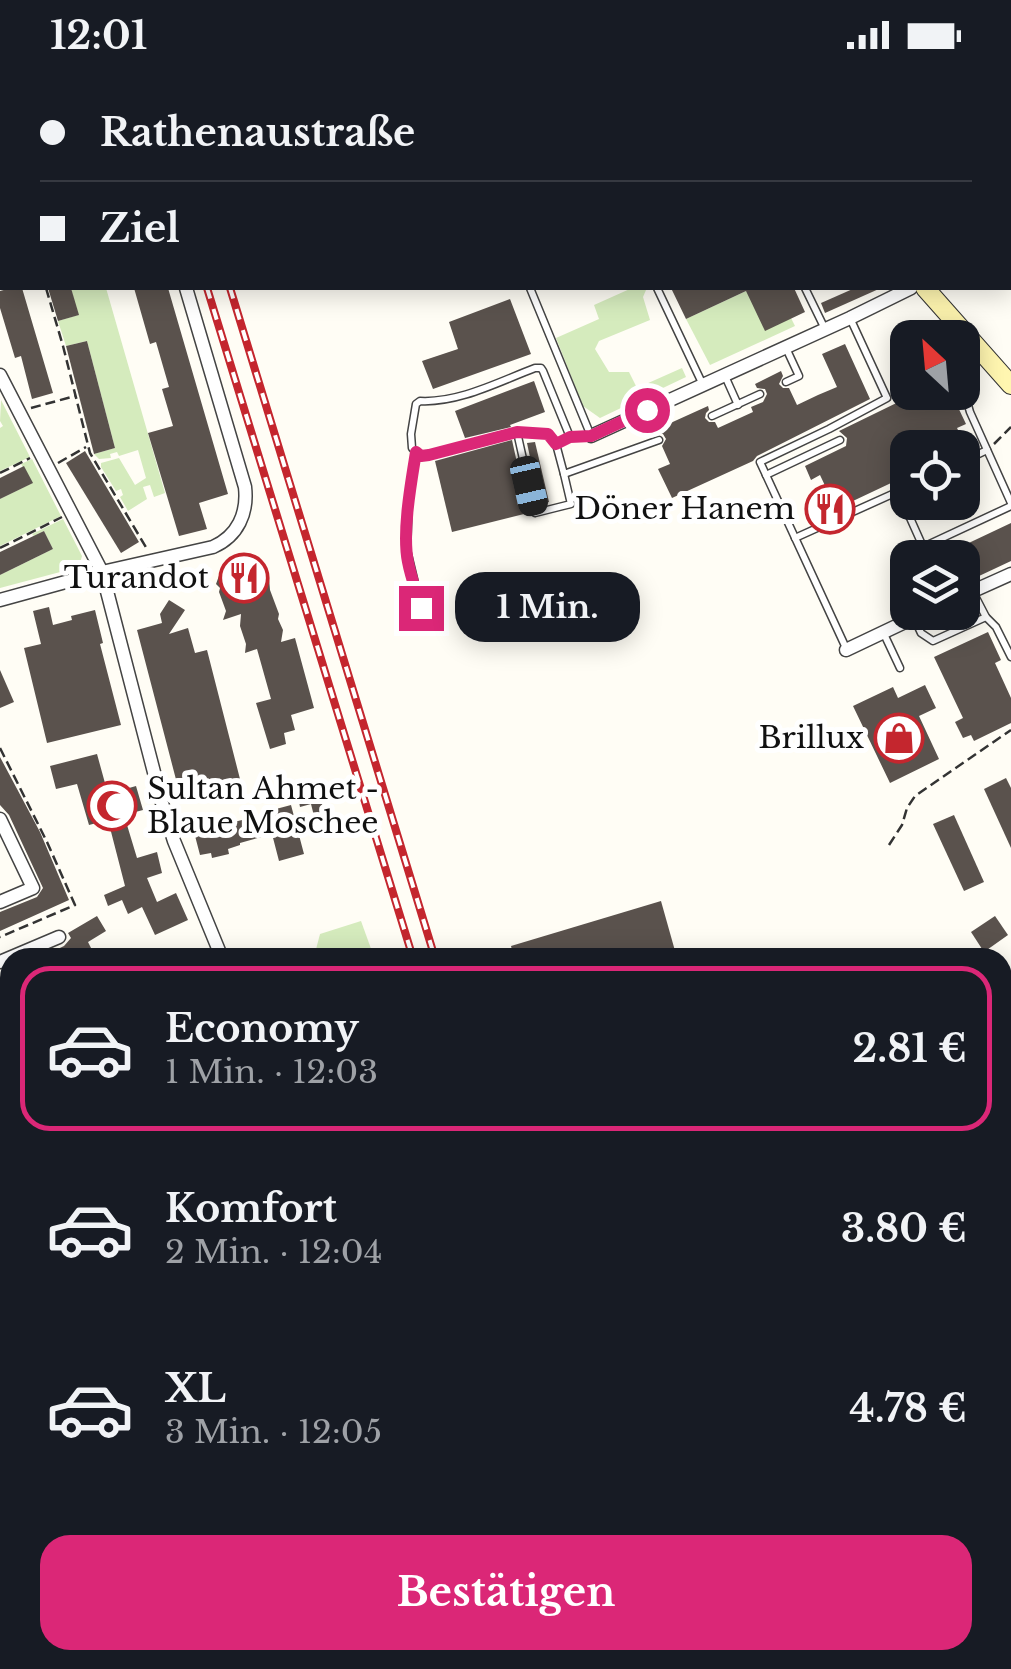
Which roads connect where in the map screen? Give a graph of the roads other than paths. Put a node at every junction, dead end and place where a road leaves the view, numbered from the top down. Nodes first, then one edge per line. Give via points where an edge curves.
1 (187, 290) edge
2 (531, 290) edge
3 (658, 290) edge
4 (807, 290) edge
5 (907, 290) edge
6 (928, 290) edge
7 (850, 318) junction
8 (825, 329) junction
9 (786, 347) junction
10 (0, 374) edge
11 (724, 375) junction
12 (786, 382) dead end
13 (703, 385) junction
14 (1011, 386) edge
15 (760, 394) dead end
16 (738, 404) junction
17 (969, 410) edge
18 (712, 416) dead end
19 (517, 432) junction
20 (591, 436) junction
21 (570, 437) junction
22 (660, 440) dead end
23 (840, 440) dead end
24 (556, 444) junction
25 (987, 450) junction
26 (416, 452) junction
27 (980, 453) edge
28 (564, 474) junction
29 (766, 475) junction
30 (890, 496) edge
31 (1011, 504) edge
32 (795, 538) junction
33 (937, 540) edge
34 (102, 572) junction
35 (1011, 574) edge
36 (980, 588) edge
37 (0, 600) edge
38 (421, 608) dead end
39 (980, 609) edge
40 (986, 617) junction
41 (980, 620) edge
42 (890, 629) edge
43 (921, 630) edge
44 (958, 630) edge
45 (883, 632) junction
46 (846, 650) joint
47 (1011, 657) edge
48 (900, 668) dead end
49 (0, 819) edge
50 (0, 902) edge
51 (59, 937) dead end
52 (33, 948) edge
53 (218, 948) edge

1 - 34 street via 246,502 238,528 224,542
2 - 20 lane
3 - 13 lane
4 - 8 lane
5 - 7 street
6 - 14 street
7 - 8 street
7 - 29 lane via 887,398 760,462
8 - 9 street
9 - 11 street
9 - 12 lane via 799,376
10 - 34 street
11 - 13 street
11 - 16 lane
13 - 20 street
15 - 16 lane
16 - 18 lane
17 - 25 lane
19 - 24 lane via 548,434
19 - 26 lane via 429,455
19 - 28 lane via 535,513 571,504
20 - 21 lane
21 - 24 lane
21 - 26 lane via 543,371 534,368 461,396 420,401 412,434
22 - 28 lane
23 - 29 lane
24 - 28 lane
25 - 27 lane
25 - 31 lane
26 - 38 lane via 407,550
29 - 32 lane
30 - 32 lane
31 - 33 lane
32 - 46 lane
34 - 37 street
34 - 53 street via 162,803
35 - 36 street
39 - 40 lane
40 - 41 lane
40 - 47 lane
42 - 45 street
43 - 44 lane via 933,642
45 - 46 street
45 - 48 lane
49 - 50 street via 34,888
51 - 52 street

